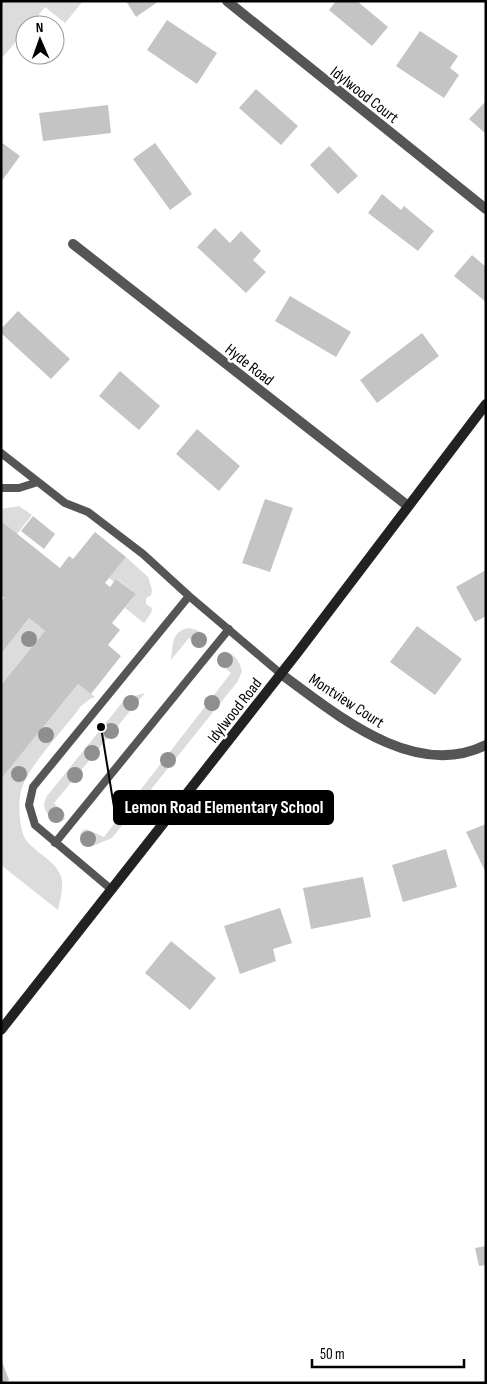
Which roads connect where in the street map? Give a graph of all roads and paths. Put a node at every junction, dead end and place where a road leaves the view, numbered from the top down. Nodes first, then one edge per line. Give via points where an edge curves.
1 (227, 1) edge
2 (486, 209) edge
3 (73, 244) dead end
4 (486, 404) edge
5 (1, 453) edge
6 (38, 482) junction
7 (1, 488) edge
8 (408, 506) junction
9 (189, 596) junction
10 (229, 629) junction
11 (281, 674) junction
12 (486, 745) edge
13 (55, 843) junction
14 (112, 890) junction
15 (1, 1030) edge

1 - 2 street, Idylwood Court
3 - 8 street, Hyde Road
4 - 8 main road, Idylwood Road
5 - 6 lane
6 - 7 lane via 19,488
6 - 9 lane via 65,503 96,518 143,554
8 - 11 main road, Idylwood Road
9 - 10 lane
9 - 13 lane via 33,787 29,805 34,825
10 - 11 lane
10 - 13 lane
11 - 12 street, Montview Court via 333,712 383,742 435,755 457,755
11 - 14 main road, Idylwood Road
13 - 14 lane
14 - 15 main road, Idylwood Road

